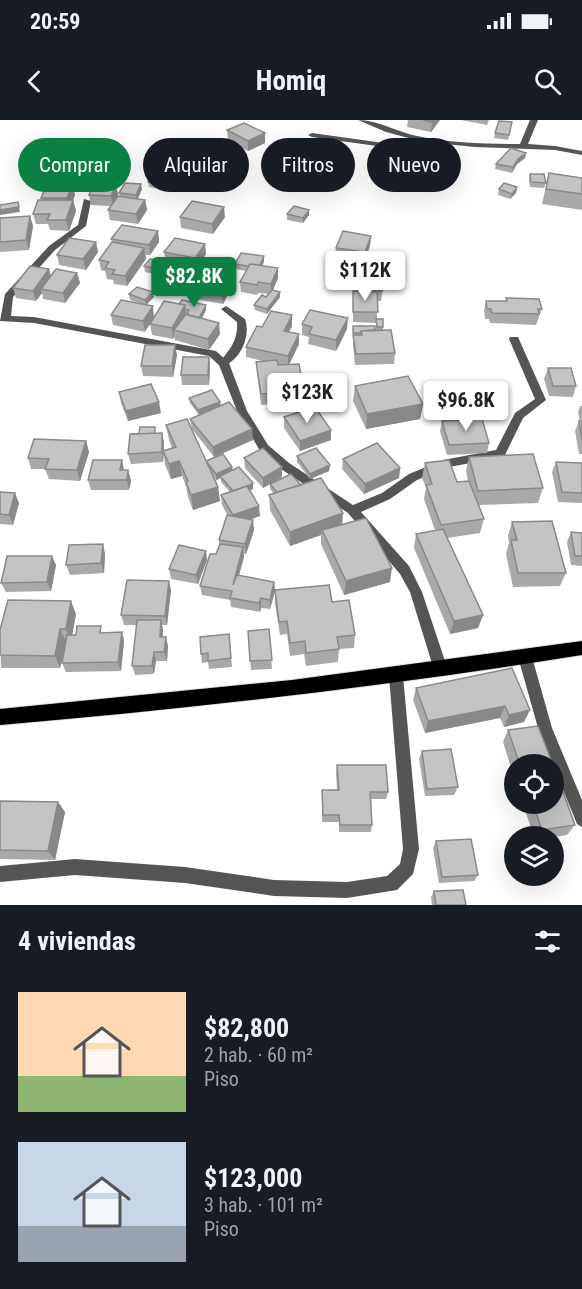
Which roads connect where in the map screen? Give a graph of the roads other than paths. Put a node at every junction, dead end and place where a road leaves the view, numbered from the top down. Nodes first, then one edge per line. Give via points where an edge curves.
1 (362, 120) edge
2 (534, 120) edge
3 (312, 135) dead end
4 (420, 138) edge
5 (367, 143) edge
6 (461, 143) edge
7 (523, 146) junction
8 (582, 153) edge
9 (87, 201) edge
10 (226, 309) dead end
11 (3, 318) edge
12 (514, 339) dead end
13 (224, 363) junction
14 (352, 510) junction
15 (582, 648) edge
16 (525, 657) junction
17 (441, 670) junction
18 (396, 676) junction
19 (0, 717) edge
20 (582, 819) edge
21 (0, 874) edge

1 - 4 street via 380,129
2 - 7 street
3 - 5 street
6 - 7 street
7 - 8 street
9 - 11 street via 82,226 52,248 8,296
10 - 13 street via 242,321 244,335 236,353
11 - 13 street via 192,347 212,353
12 - 14 street via 541,400 519,416 500,454 447,463
13 - 14 street via 242,411 264,448
14 - 17 street via 405,570
15 - 16 main road
16 - 17 main road
16 - 20 street via 545,728
17 - 18 main road
18 - 19 main road via 186,701
18 - 21 street via 411,849 407,868 391,884 346,890 274,888 185,874 75,867

